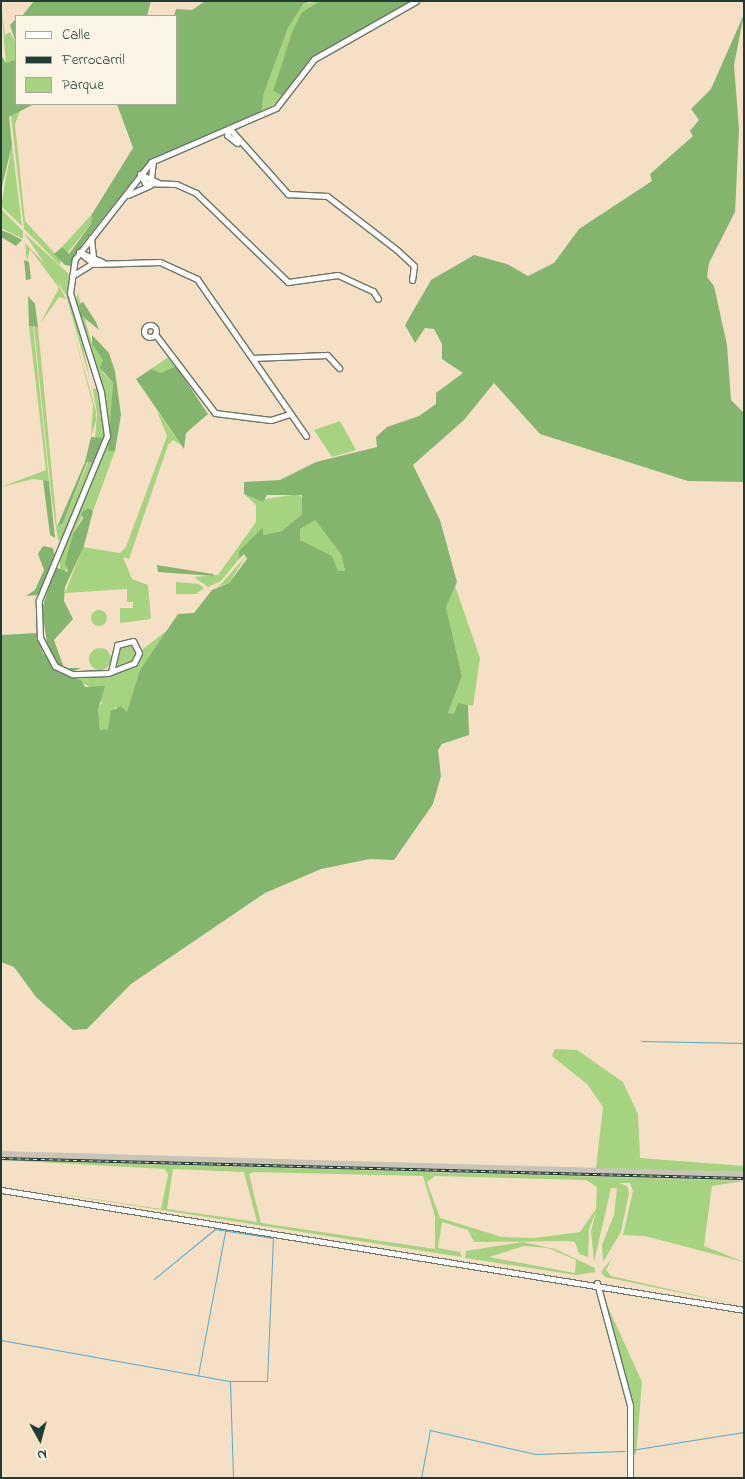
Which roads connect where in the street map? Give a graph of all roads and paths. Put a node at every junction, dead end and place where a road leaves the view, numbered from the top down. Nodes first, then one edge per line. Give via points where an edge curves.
1 (416, 1) edge
2 (240, 124) junction
3 (229, 128) junction
4 (210, 136) junction
5 (234, 140) junction
6 (153, 160) junction
7 (140, 174) junction
8 (151, 178) junction
9 (157, 182) junction
10 (150, 184) junction
11 (125, 196) junction
12 (92, 234) junction
13 (80, 252) junction
14 (93, 257) junction
15 (104, 263) junction
16 (94, 264) junction
17 (412, 280) dead end
18 (69, 281) junction
19 (378, 299) dead end
20 (155, 334) dead end
21 (252, 358) junction
22 (339, 368) dead end
23 (289, 414) junction
24 (306, 436) dead end
25 (111, 672) junction
26 (1, 1190) edge
27 (597, 1284) junction
28 (744, 1310) edge
29 (630, 1478) edge

1 - 2 street via 319,54 281,104
2 - 3 street
2 - 5 street
3 - 4 street
3 - 5 street
4 - 5 street
4 - 6 street
5 - 17 street via 288,194 327,196 397,250 414,266
6 - 7 street
6 - 8 street
7 - 8 street
7 - 10 street
7 - 11 street
8 - 9 street
9 - 10 street
9 - 19 street via 176,184 196,193 288,282 338,276 373,291
10 - 11 street
11 - 12 street
12 - 13 street
12 - 14 street
13 - 14 street
13 - 16 street
13 - 18 street
14 - 15 street
15 - 16 street
15 - 21 street via 160,262 190,273 203,284
16 - 18 street via 81,266
18 - 25 street via 101,392 107,436 39,600 40,638 47,654 64,672
20 - 23 street via 215,413 271,420
21 - 22 street via 327,355
21 - 23 street
23 - 24 street
25 - 25 street via 137,661 136,644 119,642
26 - 27 street
27 - 28 street
27 - 29 street via 630,1404

